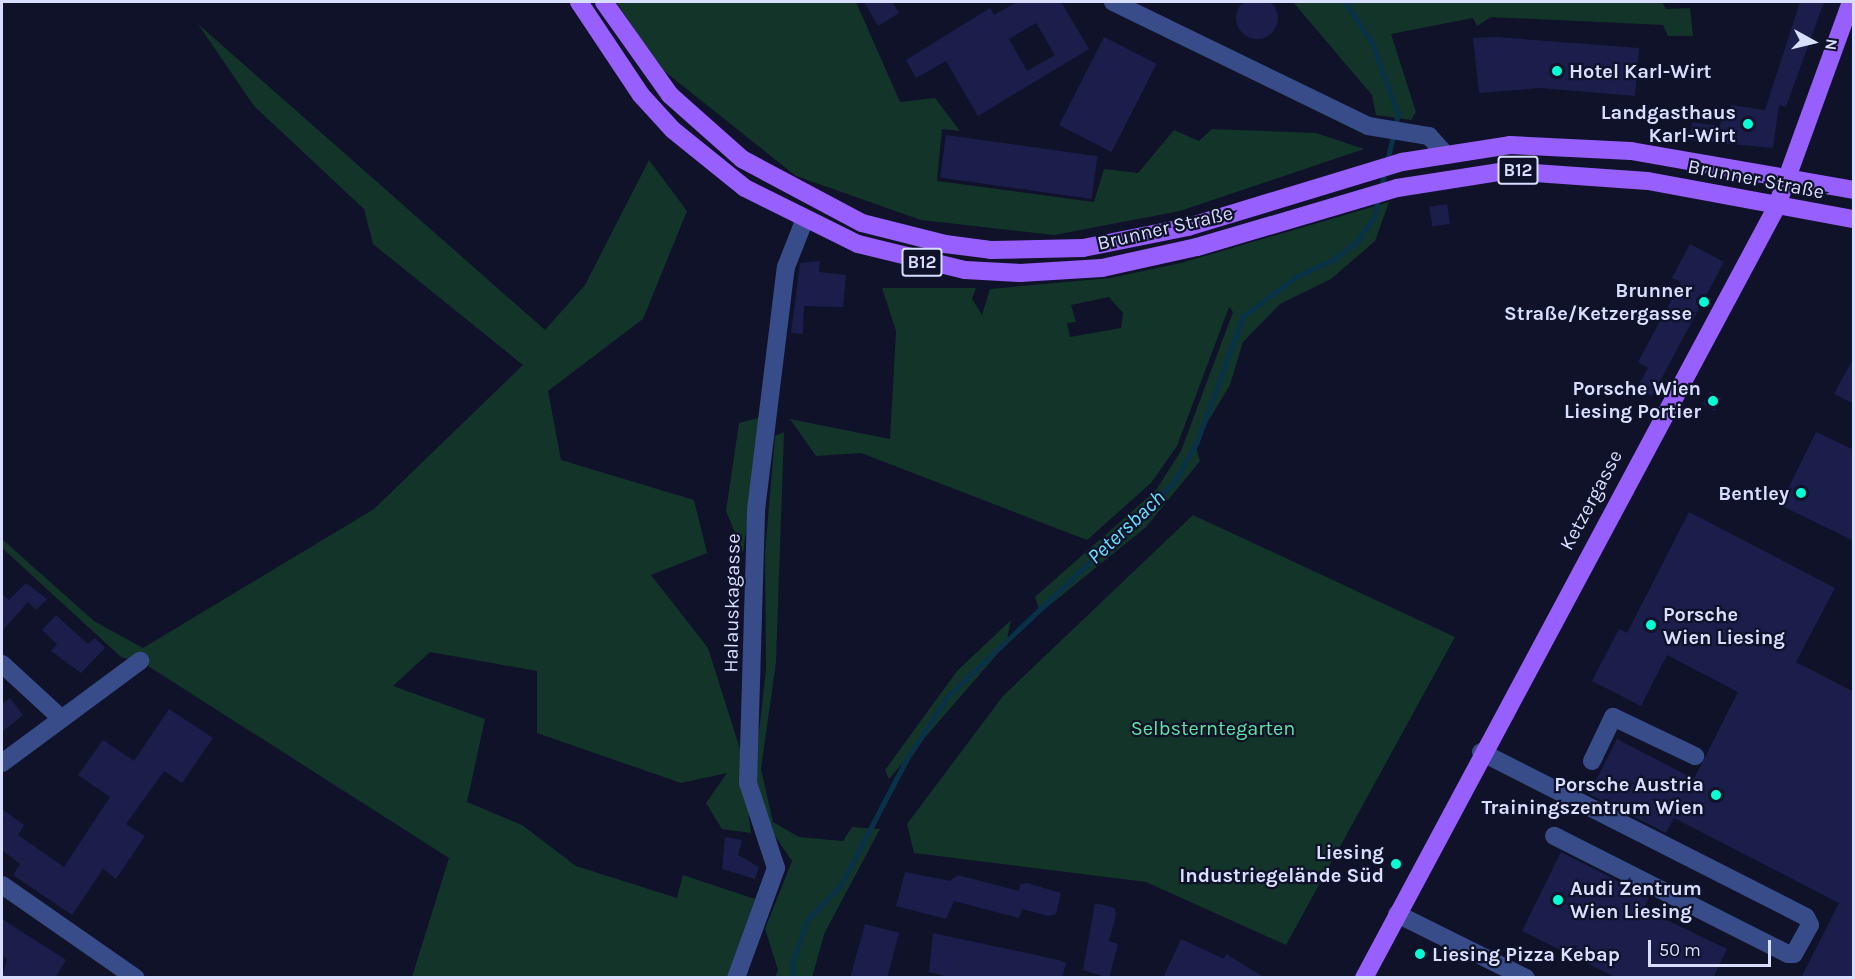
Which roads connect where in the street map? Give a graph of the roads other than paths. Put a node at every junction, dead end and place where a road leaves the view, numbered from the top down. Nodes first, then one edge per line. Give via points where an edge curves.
1 (579, 2) edge
2 (604, 2) edge
3 (1113, 2) edge
4 (1851, 2) edge
5 (1444, 154) junction
6 (1789, 182) junction
7 (1854, 190) edge
8 (1776, 208) junction
9 (1854, 219) edge
10 (804, 221) junction
11 (140, 661) dead end
12 (2, 664) edge
13 (61, 718) junction
14 (1481, 752) junction
15 (1695, 756) dead end
16 (1592, 761) dead end
17 (2, 763) edge
18 (1554, 836) dead end
19 (2, 885) edge
20 (1397, 914) junction
21 (136, 978) edge
22 (736, 978) edge
23 (1364, 978) edge
24 (1526, 978) edge

1 - 10 main road, Brunner Straße / B12 via 610,54 673,130 745,188
2 - 5 main road, Brunner Straße / B12 via 670,95 727,147 800,194 901,235 991,250 1083,249 1188,227 1366,172
3 - 5 street via 1374,127 1429,136
4 - 6 main road, Ketzergasse
5 - 6 main road, Brunner Straße / B12 via 1539,144 1670,152
6 - 7 main road, Brunner Straße / B12
6 - 8 main road, Ketzergasse
8 - 9 main road, Brunner Straße / B12
8 - 10 main road, Brunner Straße / B12 via 1658,182 1563,172 1484,172 1397,188 1159,256 1020,273 904,259
8 - 14 main road, Ketzergasse
10 - 22 street, Halauskagasse via 786,267 756,510 748,783 758,823 774,854 774,876
11 - 13 street
12 - 13 street
13 - 17 street
14 - 18 street via 1806,917 1810,925 1794,954 1788,954
14 - 20 main road, Ketzergasse
15 - 16 street via 1613,717
19 - 21 street
20 - 23 main road, Ketzergasse
20 - 24 street

